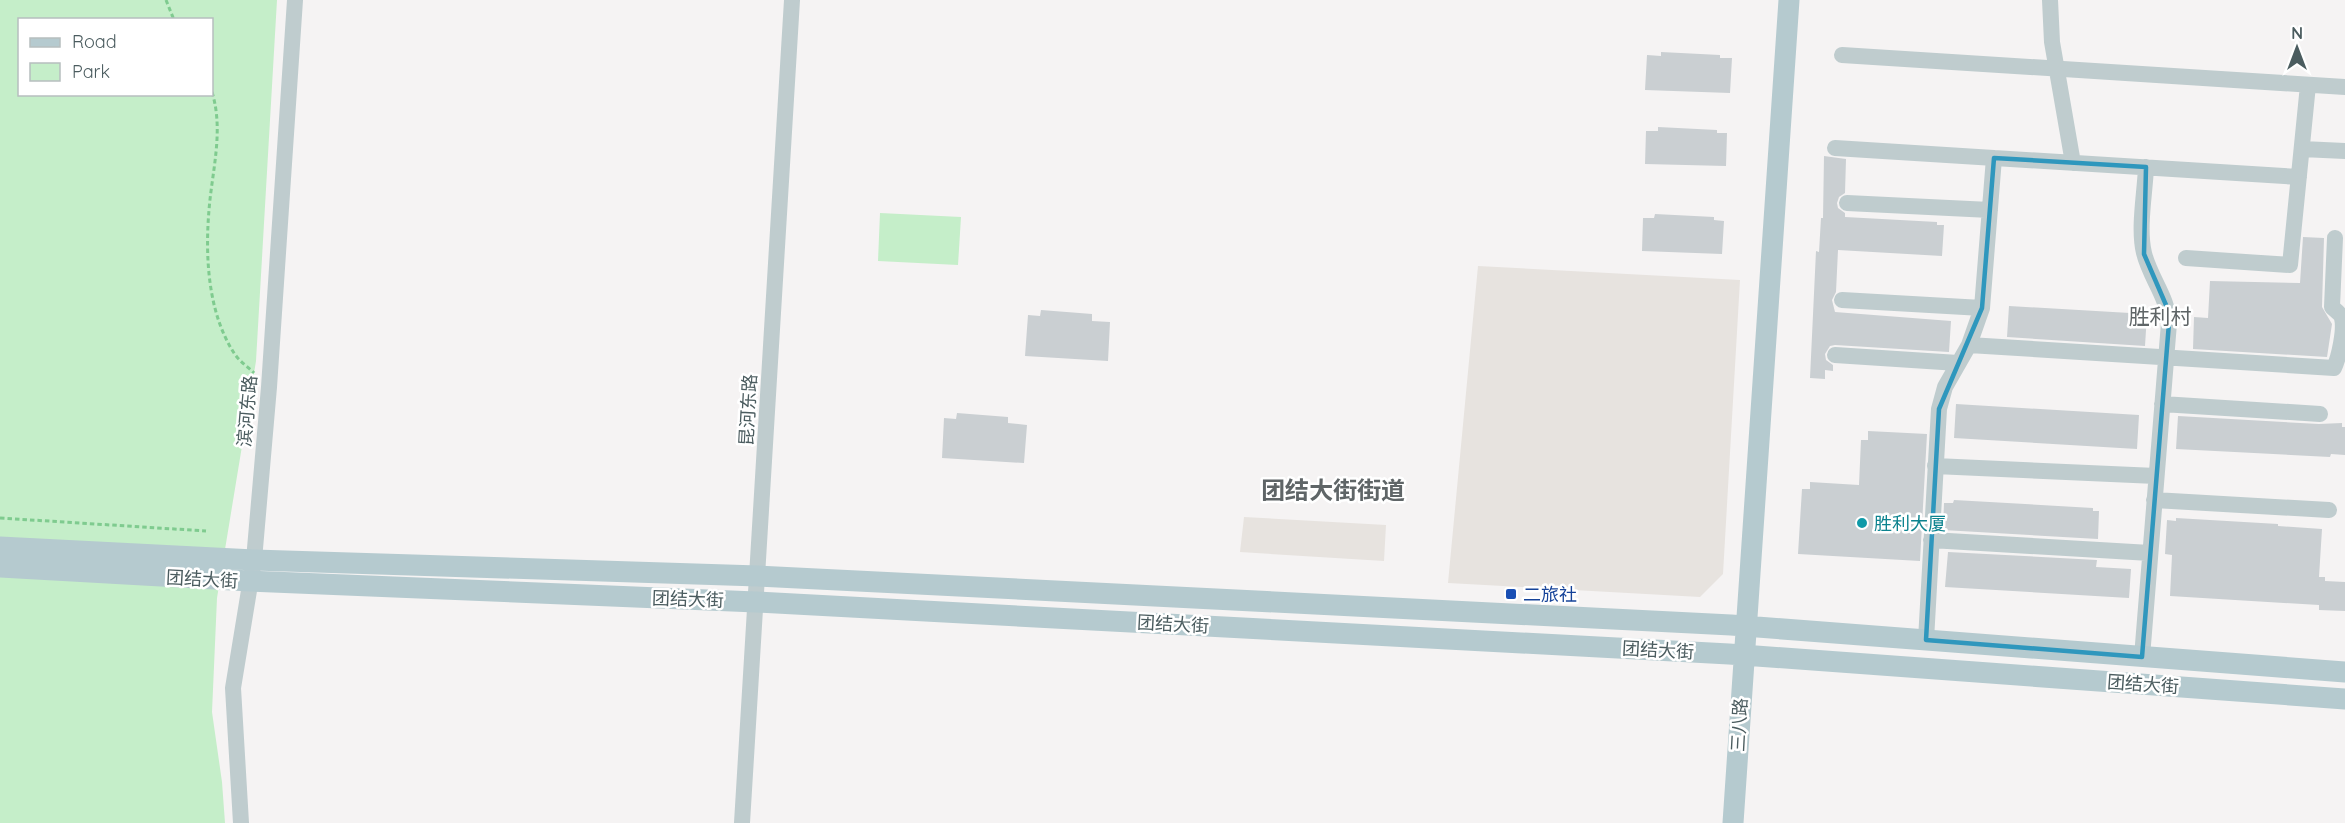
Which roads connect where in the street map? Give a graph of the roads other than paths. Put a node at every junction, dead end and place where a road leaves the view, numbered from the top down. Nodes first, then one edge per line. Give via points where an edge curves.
1 (295, 0) edge
2 (792, 0) edge
3 (1789, 0) edge
4 (2050, 0) edge
5 (1842, 55) dead end
6 (2056, 69) junction
7 (2308, 85) junction
8 (2345, 87) edge
9 (1835, 148) dead end
10 (2302, 149) junction
11 (2345, 151) edge
12 (1994, 158) junction
13 (2073, 163) junction
14 (2146, 167) junction
15 (2299, 177) junction
16 (1847, 203) dead end
17 (1990, 210) junction
18 (2335, 238) dead end
19 (2186, 258) dead end
20 (1842, 300) dead end
21 (1982, 308) junction
22 (2344, 326) edge
23 (1969, 345) junction
24 (1835, 355) dead end
25 (2166, 358) junction
26 (1958, 363) junction
27 (2162, 404) junction
28 (2320, 414) dead end
29 (1935, 466) junction
30 (2156, 476) junction
31 (2154, 500) junction
32 (2329, 510) dead end
33 (1931, 540) junction
34 (0, 547) edge
35 (2150, 553) junction
36 (254, 560) junction
37 (0, 567) edge
38 (758, 576) junction
39 (250, 581) junction
40 (756, 602) junction
41 (1745, 627) junction
42 (1926, 640) junction
43 (1743, 655) junction
44 (2142, 657) junction
45 (2345, 672) edge
46 (2345, 699) edge
47 (241, 823) edge
48 (742, 823) edge
49 (1733, 823) edge

1 - 36 street, 滨河东路
2 - 38 street, 昆河东路
3 - 41 main road, 三八路
4 - 6 street
5 - 6 street
6 - 7 street
6 - 13 street
7 - 8 street
7 - 10 street
9 - 12 street
10 - 11 street
10 - 15 street
12 - 13 street
12 - 17 street
13 - 14 street
14 - 15 street
14 - 25 street via 2144,255 2169,314
15 - 19 street via 2290,265
16 - 17 street
17 - 21 street
18 - 22 street via 2332,304 2342,316
20 - 21 street
21 - 23 street
22 - 25 street via 2341,352 2334,368
23 - 25 street
23 - 26 street
24 - 26 street
25 - 27 street
26 - 29 street via 1940,403
27 - 28 street
27 - 30 street
29 - 30 street
29 - 33 street
30 - 31 street
31 - 32 street
31 - 35 street
33 - 35 street
33 - 42 street
34 - 36 main road, 团结大街
35 - 44 street
36 - 38 main road, 团结大街
36 - 39 street, 滨河东路
37 - 39 main road, 团结大街
38 - 40 street, 昆河东路
38 - 41 main road, 团结大街
39 - 40 main road, 团结大街
39 - 47 street, 滨河东路 via 233,688
40 - 43 main road, 团结大街
40 - 48 street, 昆河东路
41 - 42 main road, 团结大街
41 - 43 main road, 三八路
42 - 44 main road, 团结大街
43 - 46 main road, 团结大街
43 - 49 main road, 三八路
44 - 45 main road, 团结大街

